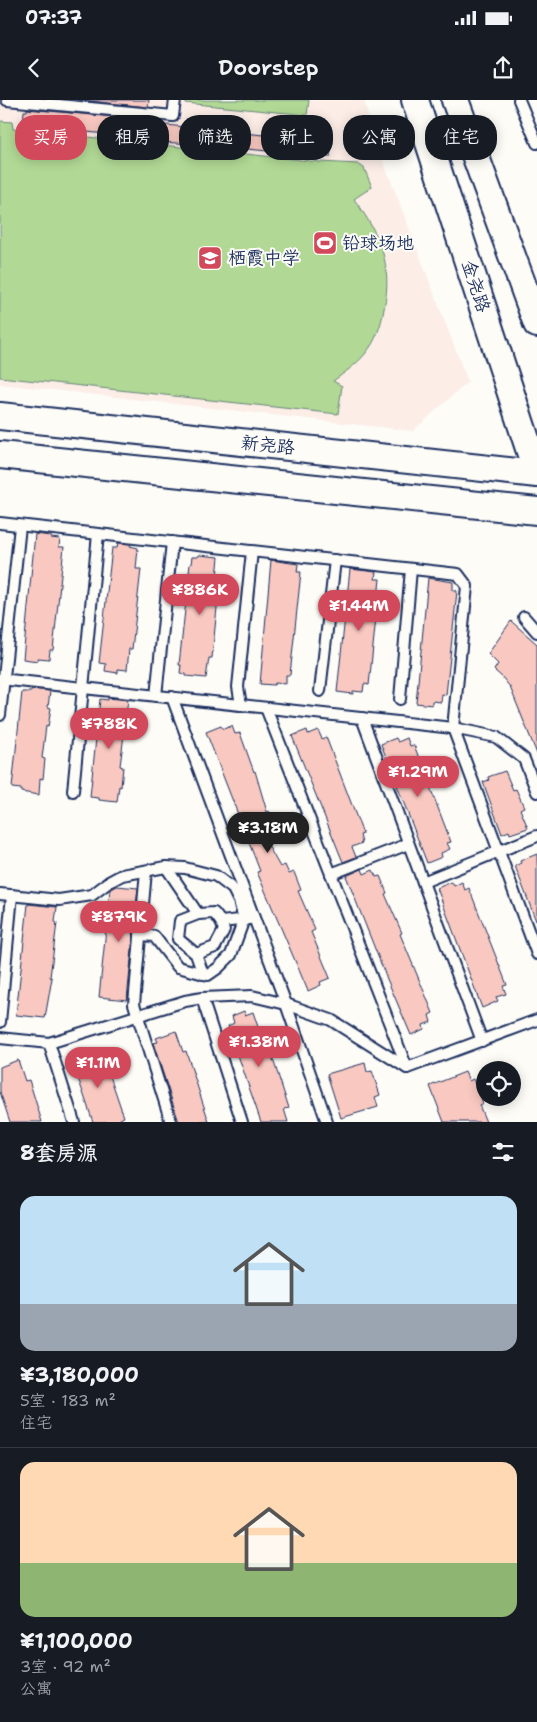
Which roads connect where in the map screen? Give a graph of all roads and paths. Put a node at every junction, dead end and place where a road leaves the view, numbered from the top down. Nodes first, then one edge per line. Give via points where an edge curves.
1 (7, 100) edge
2 (175, 100) edge
3 (415, 100) edge
4 (455, 100) edge
5 (519, 100) edge
6 (537, 143) edge
7 (537, 324) edge
8 (0, 416) edge
9 (0, 455) edge
10 (537, 473) edge
11 (537, 511) edge
12 (0, 523) edge
13 (20, 526) junction
14 (98, 534) junction
15 (172, 542) junction
16 (252, 551) junction
17 (335, 560) junction
18 (411, 569) junction
19 (524, 617) dead end
20 (537, 632) edge
21 (2, 679) edge
22 (83, 688) junction
23 (320, 691) dead end
24 (156, 696) junction
25 (172, 697) junction
26 (400, 699) dead end
27 (241, 705) junction
28 (266, 708) junction
29 (0, 715) edge
30 (362, 718) junction
31 (453, 728) junction
32 (74, 791) dead end
33 (537, 792) edge
34 (537, 836) edge
35 (408, 844) junction
36 (499, 851) junction
37 (166, 867) junction
38 (146, 871) junction
39 (331, 874) junction
40 (423, 882) junction
41 (0, 894) edge
42 (12, 895) junction
43 (198, 914) junction
44 (249, 919) junction
45 (221, 922) junction
46 (140, 935) junction
47 (196, 954) junction
48 (537, 954) edge
49 (203, 974) junction
50 (202, 998) junction
51 (286, 1004) junction
52 (137, 1016) junction
53 (537, 1020) edge
54 (0, 1022) edge
55 (0, 1038) edge
56 (482, 1040) junction
57 (49, 1043) junction
58 (408, 1068) junction
59 (74, 1122) edge
60 (171, 1122) edge
61 (242, 1122) edge
62 (327, 1122) edge

1 - 2 lane via 173,116
3 - 10 main road, 金尧路
4 - 7 main road
5 - 6 lane
8 - 10 main road, 新尧路
9 - 11 main road
12 - 13 lane
13 - 14 lane
13 - 21 lane
14 - 15 lane
14 - 22 lane
15 - 16 lane
15 - 24 lane
16 - 17 lane
16 - 27 lane via 238,687
17 - 18 lane
17 - 23 lane
18 - 26 lane
18 - 31 lane via 458,574 467,586
19 - 20 lane
21 - 22 lane
21 - 29 lane
22 - 24 lane
22 - 32 lane
24 - 25 lane
25 - 27 lane
25 - 44 lane
27 - 28 lane
28 - 30 lane
28 - 39 lane
30 - 31 lane
30 - 35 lane
31 - 33 lane via 496,737 524,759
31 - 36 lane
34 - 36 lane
35 - 39 lane
35 - 40 lane
36 - 40 lane
36 - 48 lane
37 - 38 lane
37 - 43 lane
37 - 44 lane via 216,876 232,889
38 - 42 lane via 122,875 92,895 59,900
38 - 46 lane
39 - 58 lane
40 - 56 lane
41 - 42 lane
42 - 54 lane
43 - 45 lane via 214,913
43 - 47 lane via 180,921 178,939
44 - 45 lane
44 - 49 lane via 231,955 208,975
44 - 51 lane
45 - 47 lane via 224,930 215,947
46 - 49 lane via 154,936 178,967
46 - 52 lane via 134,1004
47 - 49 lane
50 - 51 lane via 252,996
50 - 52 lane via 185,1000
50 - 61 lane
51 - 58 lane via 331,1020
51 - 62 lane
52 - 57 lane
52 - 60 lane
53 - 56 lane
55 - 57 lane
56 - 58 lane
57 - 59 lane

